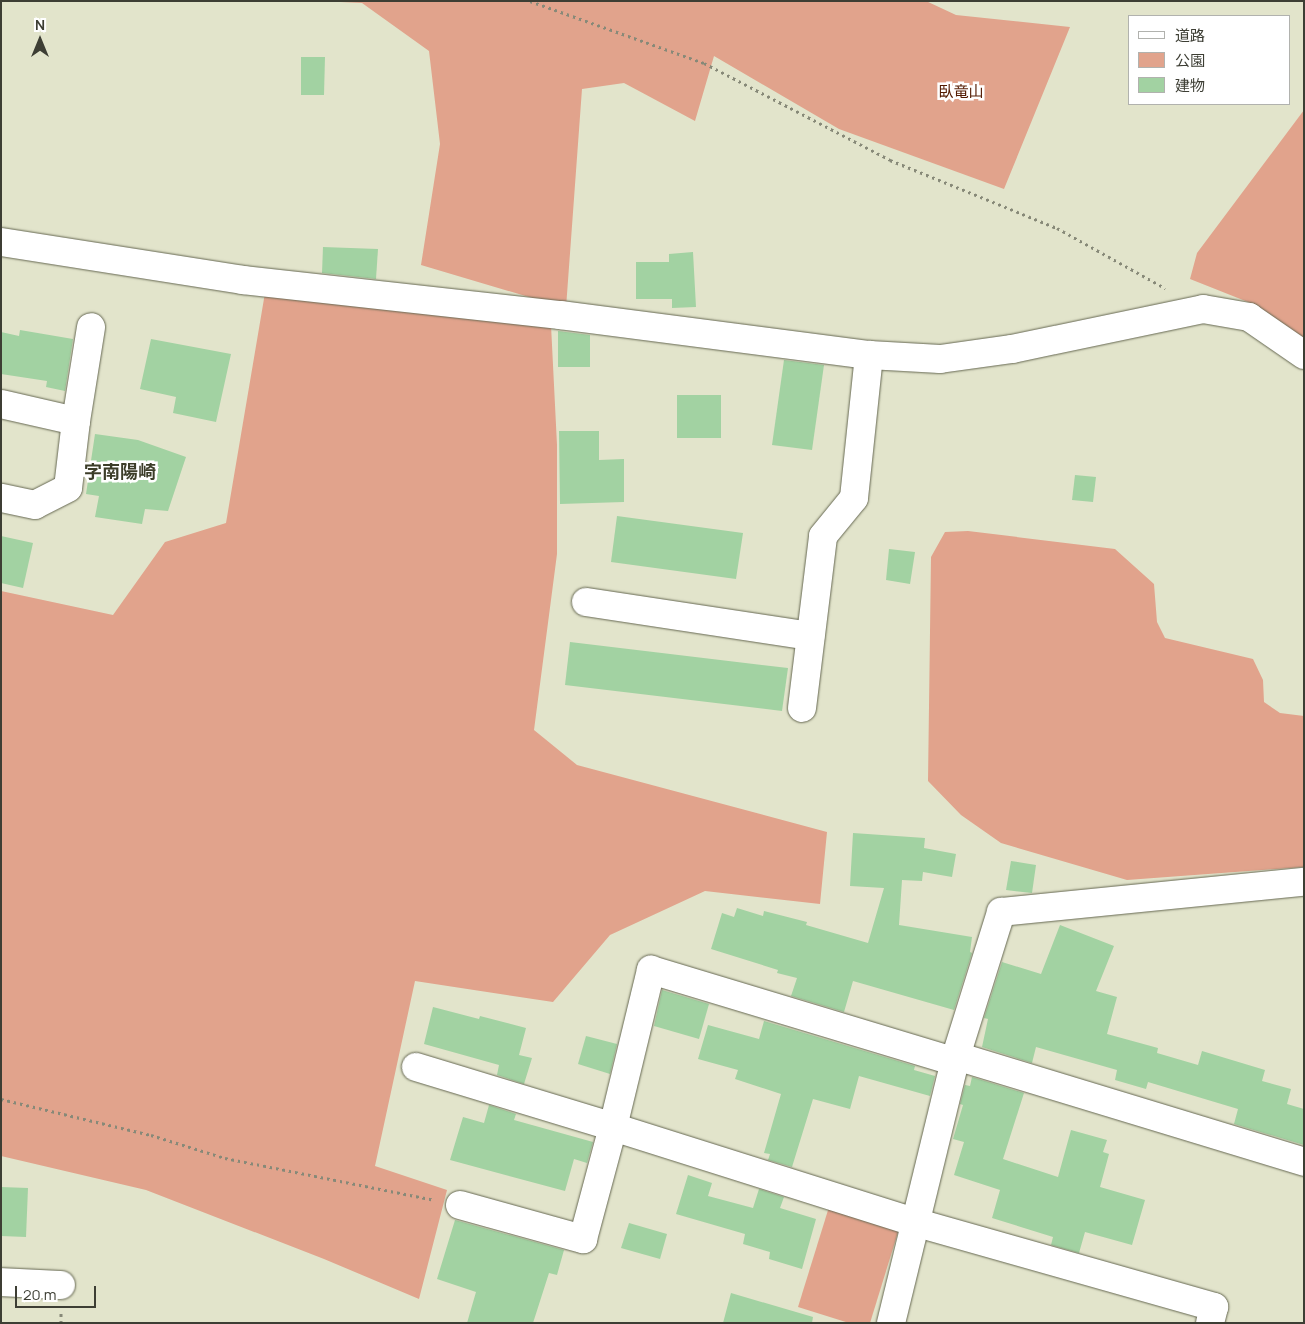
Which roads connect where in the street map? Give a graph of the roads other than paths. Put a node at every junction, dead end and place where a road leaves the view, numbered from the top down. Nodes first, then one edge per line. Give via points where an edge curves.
1 (1, 242) edge
2 (91, 327) dead end
3 (869, 355) junction
4 (1304, 355) edge
5 (1, 404) edge
6 (76, 421) junction
7 (1, 498) edge
8 (586, 602) dead end
9 (810, 636) junction
10 (802, 708) dead end
11 (1304, 882) edge
12 (955, 1059) junction
13 (416, 1067) dead end
14 (613, 1127) junction
15 (1304, 1162) edge
16 (460, 1205) road end
17 (914, 1222) junction
18 (1, 1282) edge
19 (61, 1285) dead end
20 (891, 1323) edge
21 (1210, 1323) edge

1 - 3 street via 243,280 560,315
2 - 6 street
3 - 4 street via 940,359 1012,350 1203,309 1249,316
3 - 9 street via 854,498 822,536
5 - 6 street
6 - 7 street via 68,488 35,505
8 - 9 street
9 - 10 street
11 - 12 street via 1001,912
12 - 14 street via 651,970
12 - 15 street
12 - 17 street
13 - 14 street
14 - 16 street via 583,1239
14 - 17 street
17 - 20 street
17 - 21 street via 1214,1307
18 - 19 street

